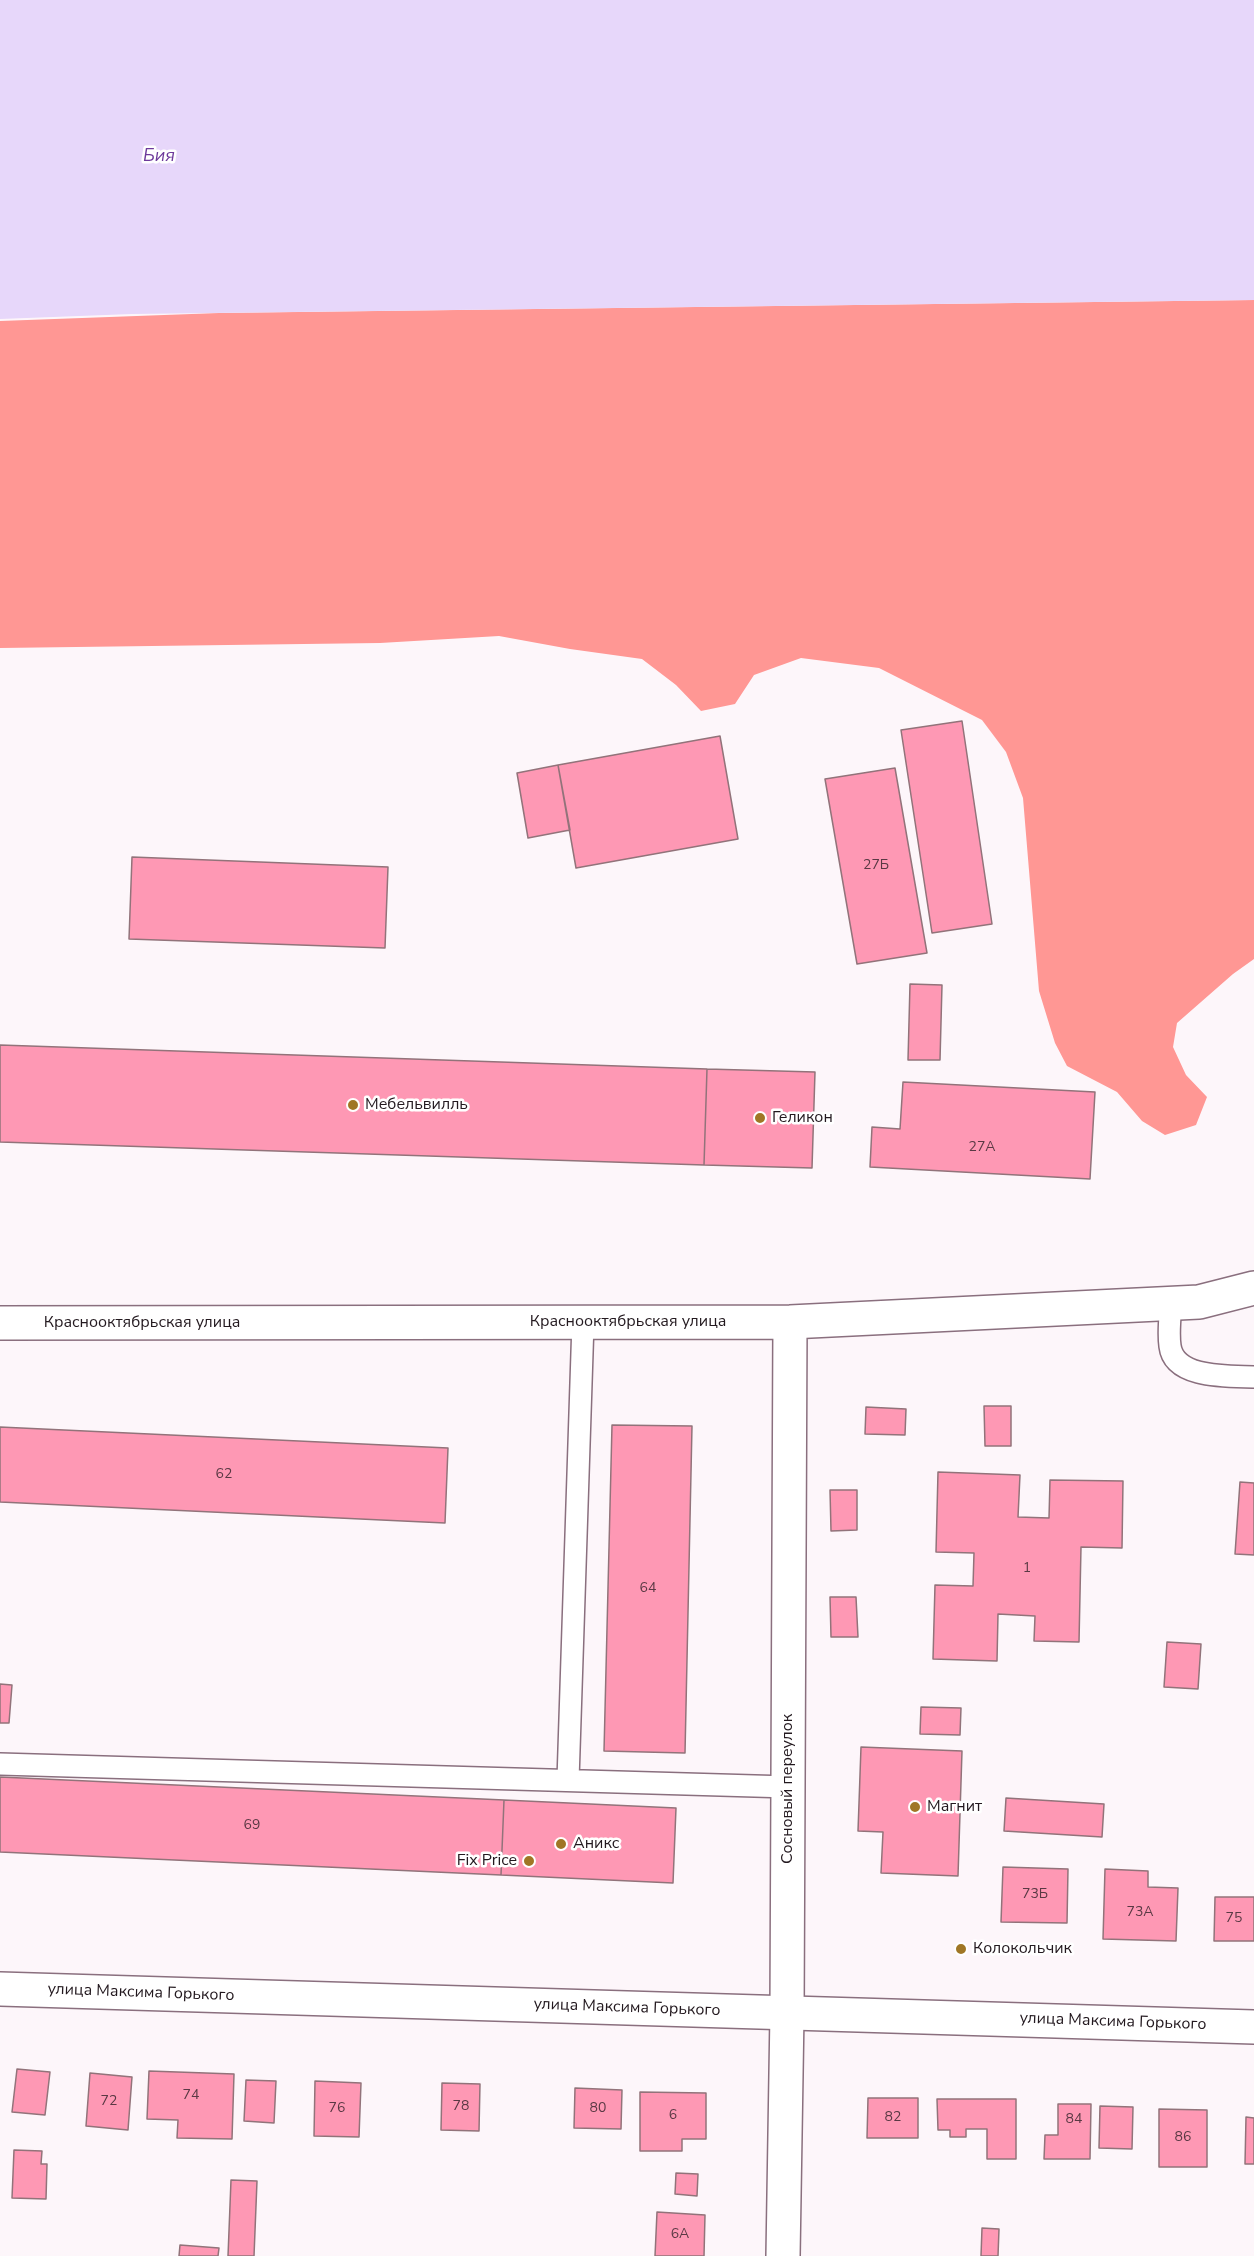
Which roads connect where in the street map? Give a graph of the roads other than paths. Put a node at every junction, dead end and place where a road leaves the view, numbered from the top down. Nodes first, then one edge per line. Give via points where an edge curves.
1 (1254, 1288) edge
2 (1171, 1304) junction
3 (583, 1322) junction
4 (790, 1322) junction
5 (0, 1323) edge
6 (1254, 1377) edge
7 (0, 1764) edge
8 (568, 1780) junction
9 (789, 1787) junction
10 (0, 1989) edge
11 (787, 2013) junction
12 (1254, 2027) edge
13 (783, 2256) edge

1 - 2 street, Краснооктябрьская улица via 1199,1302
2 - 4 street, Краснооктябрьская улица
2 - 6 lane via 1170,1346 1183,1366 1197,1372
3 - 4 street, Краснооктябрьская улица
3 - 5 street, Краснооктябрьская улица
3 - 8 lane
4 - 9 street, Сосновый переулок
7 - 8 lane
8 - 9 lane
9 - 11 street, Сосновый переулок
10 - 11 street, улица Максима Горького
11 - 12 street, улица Максима Горького
11 - 13 street, Сосновый переулок

